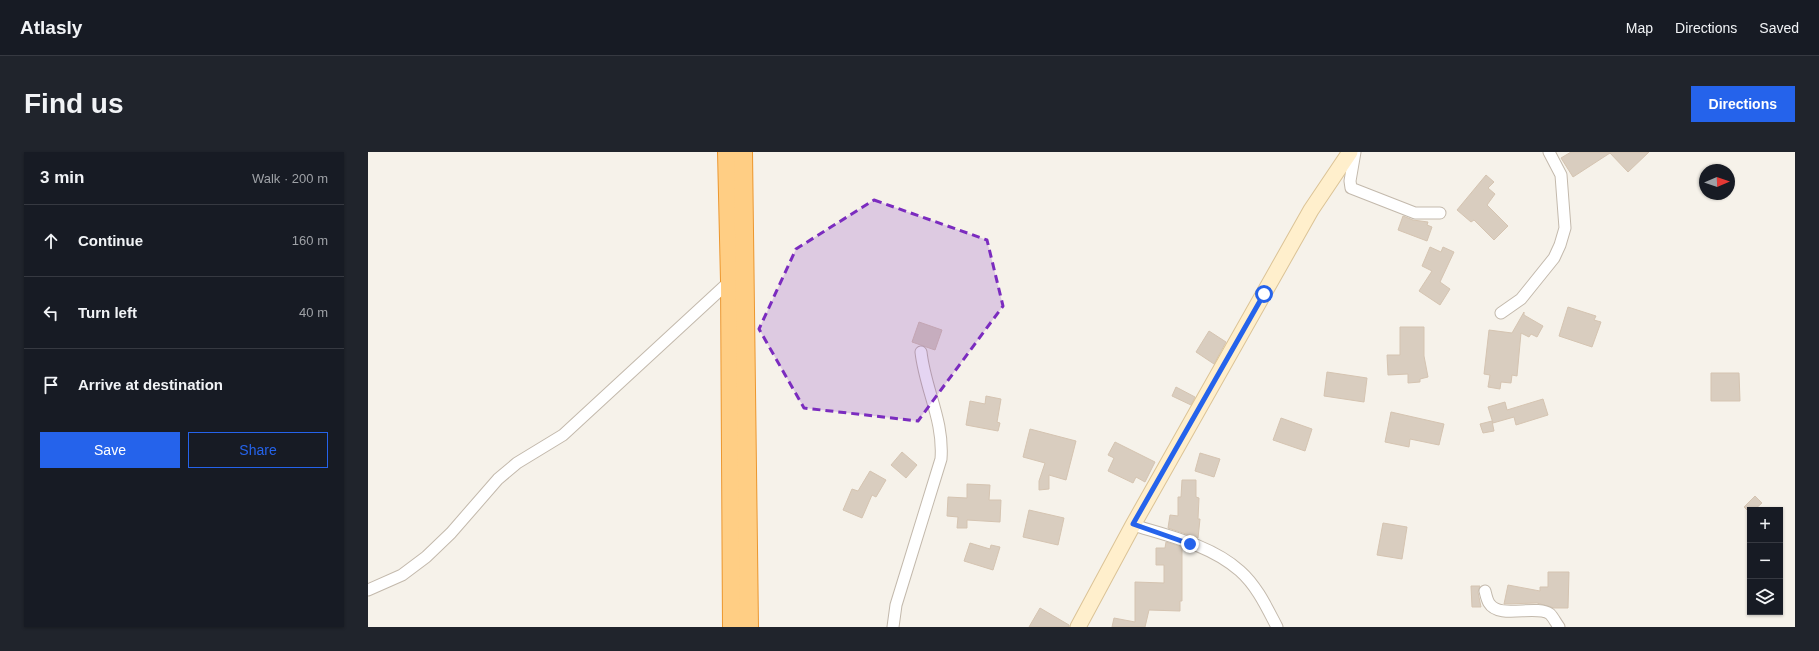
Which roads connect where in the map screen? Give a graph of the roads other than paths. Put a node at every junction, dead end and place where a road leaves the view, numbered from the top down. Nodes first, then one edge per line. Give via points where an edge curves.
1 (727, 152) edge
2 (743, 152) edge
3 (1350, 152) edge
4 (1355, 152) edge
5 (1548, 152) edge
6 (1440, 213) dead end
7 (730, 281) junction
8 (1500, 313) dead end
9 (921, 352) dead end
10 (1133, 524) junction
11 (368, 590) edge
12 (1485, 591) dead end
13 (732, 627) edge
14 (750, 627) edge
15 (893, 627) edge
16 (1078, 627) edge
17 (1277, 627) edge
18 (1560, 627) edge

1 - 7 highway
2 - 14 highway
3 - 10 main road via 1311,210
4 - 6 street via 1351,188 1415,213
5 - 8 street via 1561,175 1565,228 1560,245 1554,258 1521,299
7 - 11 street via 563,435 517,463 498,479 451,533 426,557 402,575
7 - 13 highway
9 - 15 street via 924,372 939,422 941,459 896,605
10 - 16 main road
10 - 17 street via 1222,557 1241,571 1262,598
12 - 18 street via 1489,604 1496,609 1542,611 1550,614

